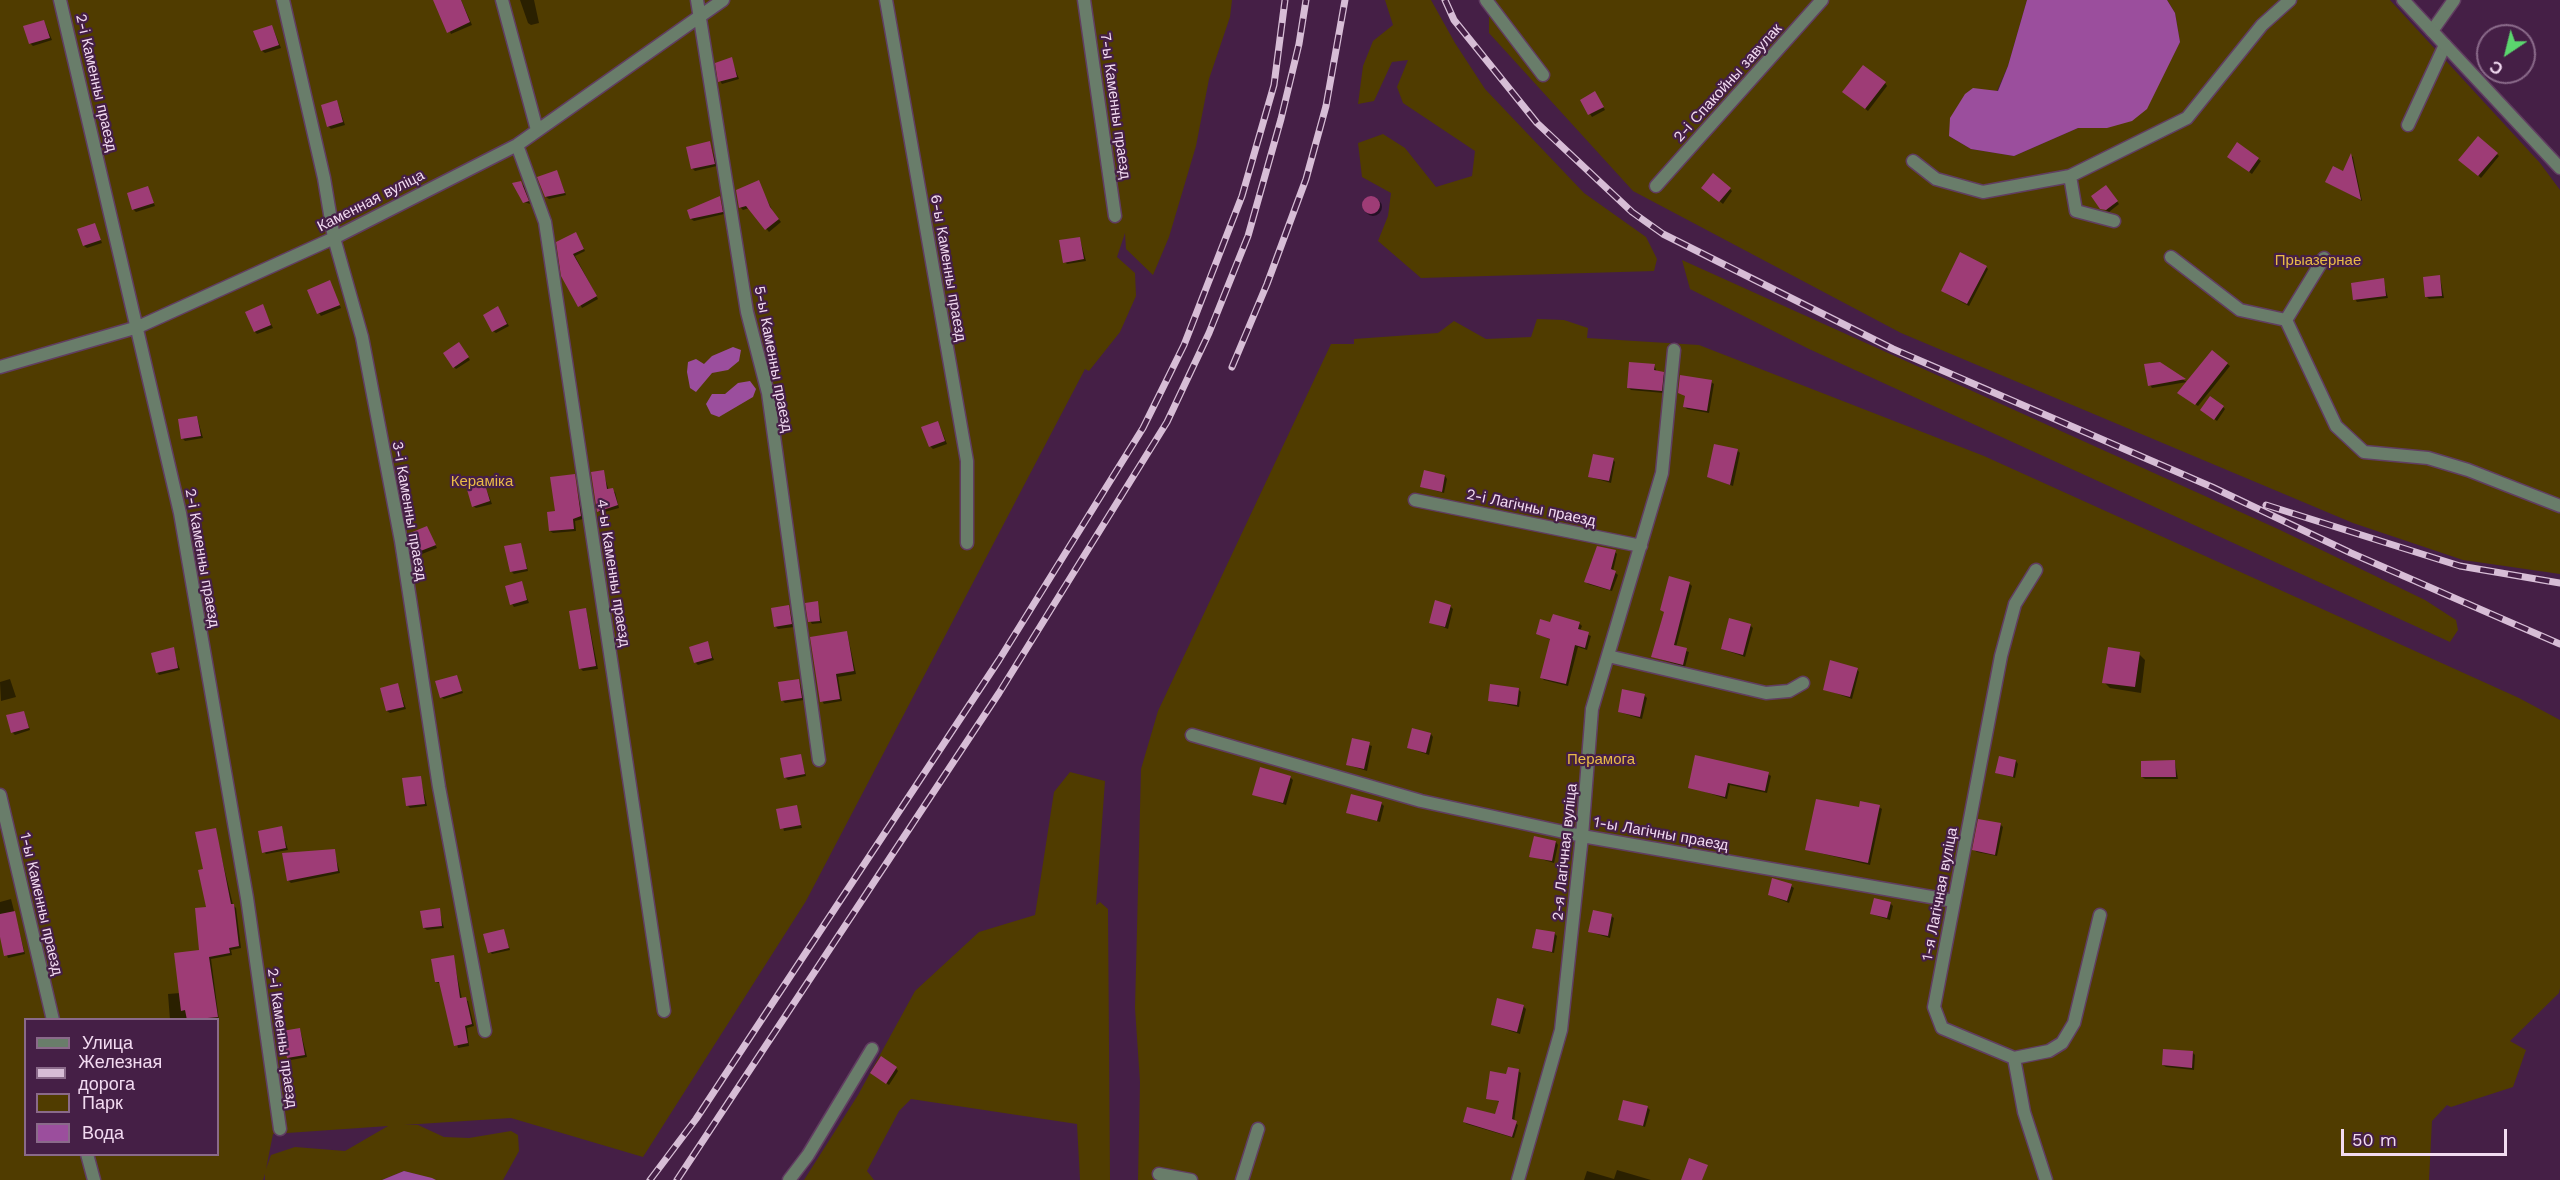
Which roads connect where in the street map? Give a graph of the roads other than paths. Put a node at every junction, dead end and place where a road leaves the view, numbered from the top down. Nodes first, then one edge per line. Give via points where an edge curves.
1 (60, 0) edge
2 (283, 0) edge
3 (502, 0) edge
4 (697, 0) edge
5 (723, 0) edge
6 (886, 0) edge
7 (1084, 0) edge
8 (1486, 0) edge
9 (1822, 0) edge
10 (2290, 0) edge
11 (2403, 0) edge
12 (2454, 0) edge
13 (700, 18) junction
14 (2432, 31) junction
15 (2445, 45) junction
16 (1543, 75) dead end
17 (2408, 125) dead end
18 (537, 130) junction
19 (516, 145) junction
20 (1913, 161) dead end
21 (2560, 168) edge
22 (2070, 176) junction
23 (1656, 186) dead end
24 (1115, 216) dead end
25 (2114, 221) dead end
26 (333, 238) junction
27 (2171, 257) dead end
28 (2324, 258) dead end
29 (2286, 321) junction
30 (138, 327) junction
31 (1674, 350) dead end
32 (0, 367) edge
33 (1415, 500) dead end
34 (2560, 506) edge
35 (967, 543) dead end
36 (1641, 546) junction
37 (2036, 570) dead end
38 (1608, 656) junction
39 (1803, 683) dead end
40 (1192, 735) dead end
41 (819, 760) dead end
42 (0, 795) edge
43 (1582, 836) junction
44 (1954, 901) junction
45 (2100, 915) dead end
46 (664, 1011) dead end
47 (53, 1018) edge
48 (485, 1031) dead end
49 (872, 1049) dead end
50 (2014, 1058) junction
51 (280, 1129) dead end
52 (1258, 1129) dead end
53 (87, 1156) edge
54 (1159, 1174) dead end
55 (94, 1180) edge
56 (789, 1180) edge
57 (1191, 1180) edge
58 (1242, 1180) edge
59 (1518, 1180) edge
60 (2046, 1180) edge

1 - 30 street, 2-і Каменны праезд
2 - 26 street, 3-і Каменны праезд via 324,178
3 - 18 street
4 - 13 street, 5-ы Каменны праезд
5 - 13 street, Каменная вуліца
6 - 35 street, 6-ы Каменны праезд via 967,461
7 - 24 street, 7-ы Каменны праезд
8 - 16 street
9 - 23 street, 2-і Спакойны завулак
10 - 22 street via 2262,25 2187,118
11 - 14 street
12 - 14 street
13 - 18 street, Каменная вуліца
13 - 41 street, 5-ы Каменны праезд via 747,312 768,393
14 - 15 street
15 - 17 street
15 - 21 street
18 - 19 street, Каменная вуліца
19 - 26 street, Каменная вуліца
19 - 46 street, 4-ы Каменны праезд via 545,222
20 - 22 street via 1936,179 1983,192
22 - 25 street via 2076,211
26 - 30 street, Каменная вуліца
26 - 48 street, 3-і Каменны праезд via 362,337
27 - 29 street via 2240,310
28 - 29 street
29 - 34 street via 2336,426 2364,452 2428,458
30 - 32 street, Каменная вуліца
30 - 51 street, 2-і Каменны праезд via 180,513 247,898
31 - 36 street, 2-я Лагічная вуліца via 1662,473
33 - 36 street, 2-і Лагічны праезд
36 - 38 street, 2-я Лагічная вуліца
37 - 44 street, 1-я Лагічная вуліца via 2015,604 2001,656
38 - 39 street via 1766,693 1789,691
38 - 43 street, 2-я Лагічная вуліца via 1592,709
40 - 43 street, 1-ы Лагічны праезд via 1421,801
42 - 47 street, 1-ы Каменны праезд
43 - 44 street, 1-ы Лагічны праезд
43 - 59 street, 2-я Лагічная вуліца via 1561,1030
44 - 50 street, 1-я Лагічная вуліца via 1934,1007 1942,1029
45 - 50 street via 2074,1023 2062,1043 2049,1051
49 - 56 street
50 - 60 street via 2024,1112
52 - 58 street
53 - 55 street
54 - 57 street

